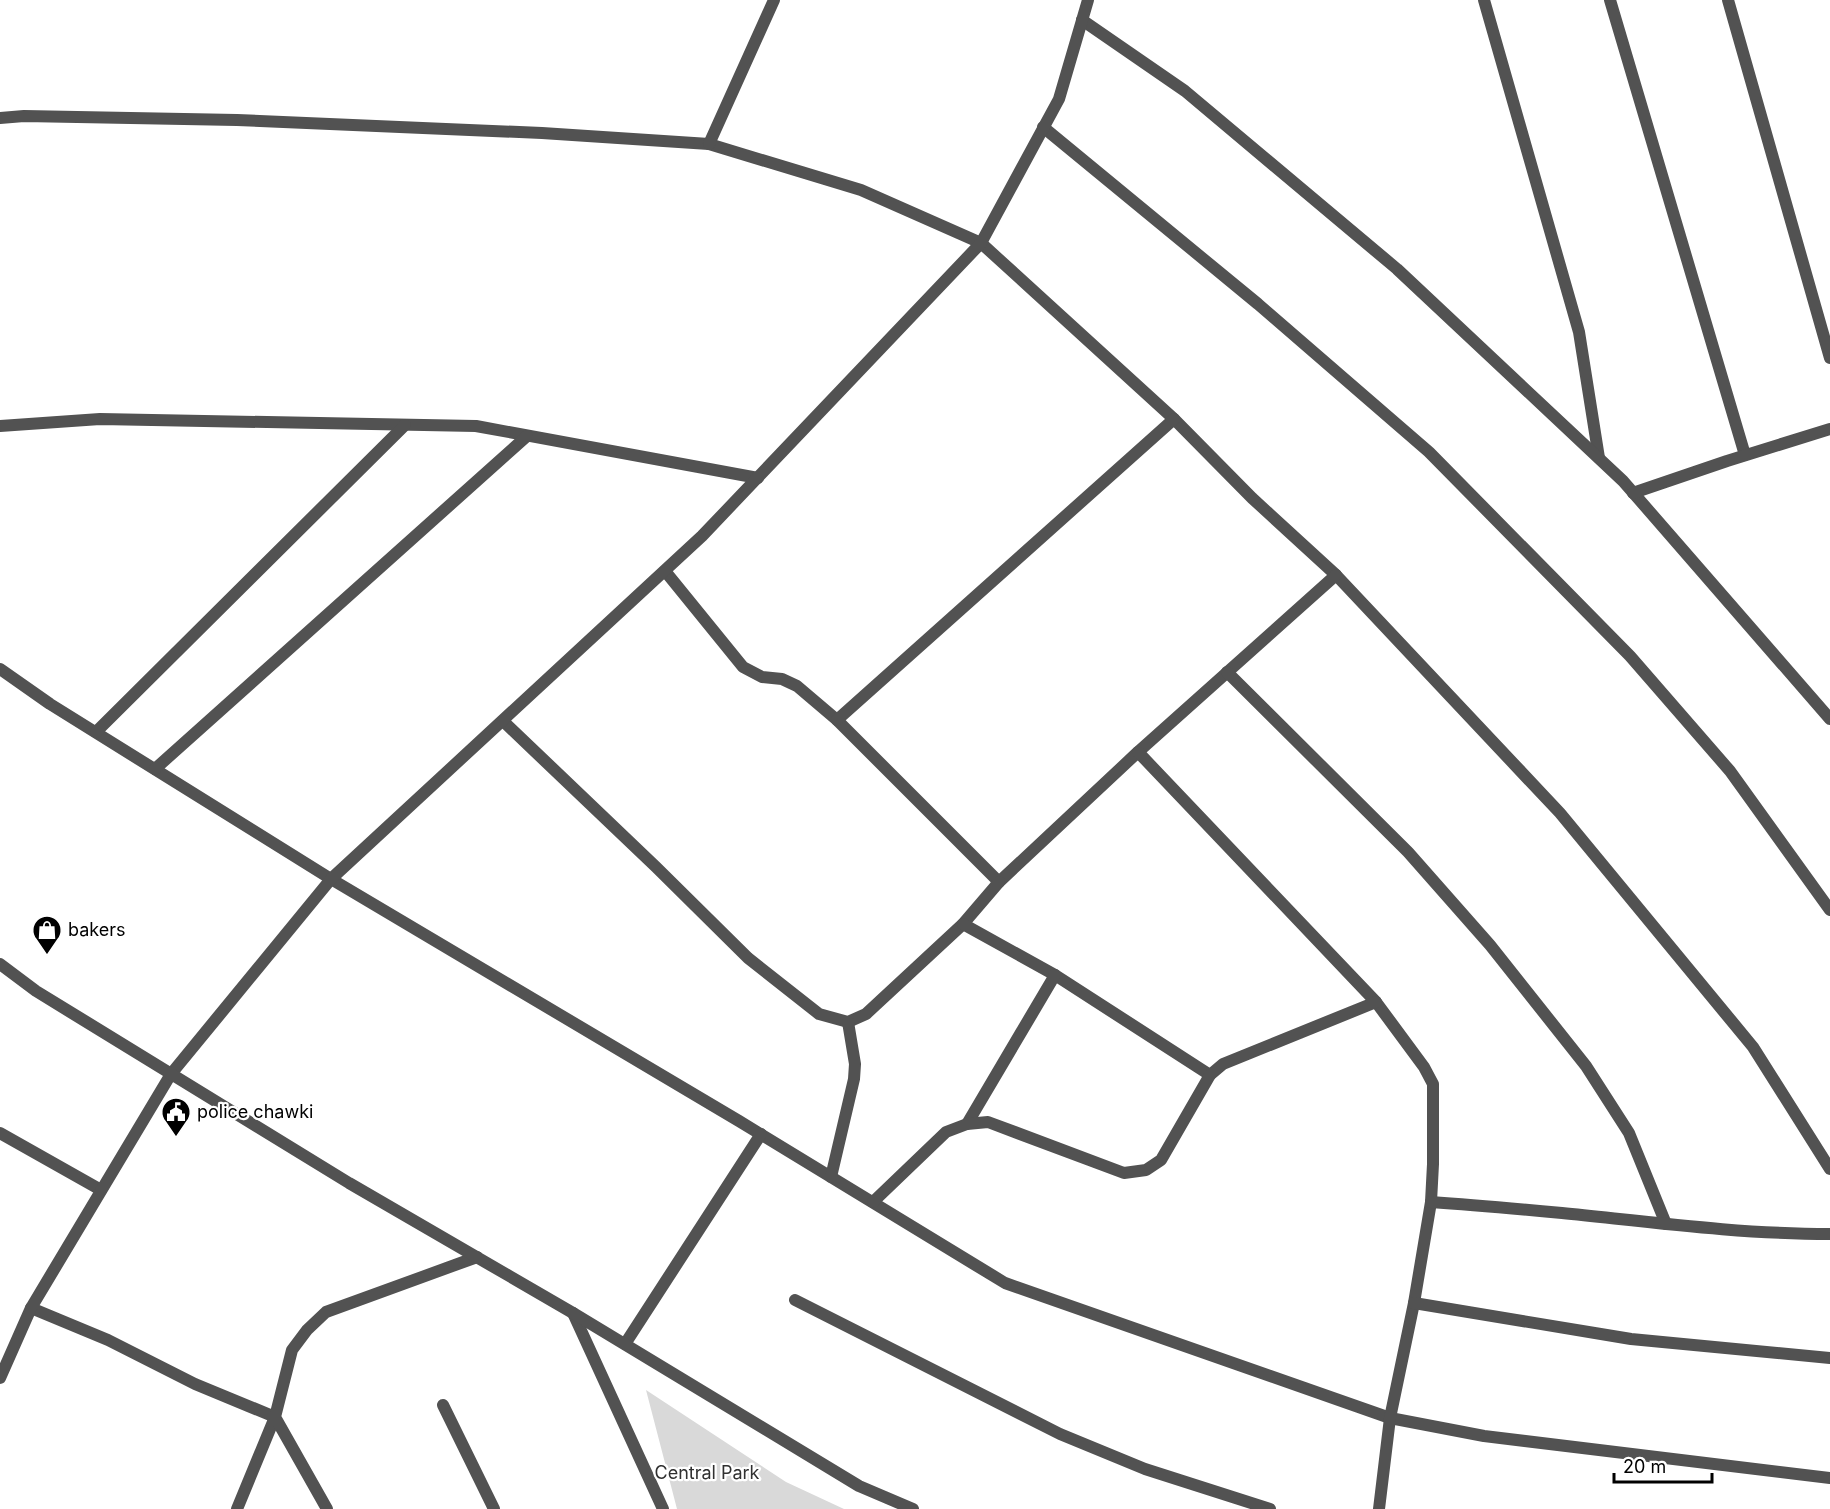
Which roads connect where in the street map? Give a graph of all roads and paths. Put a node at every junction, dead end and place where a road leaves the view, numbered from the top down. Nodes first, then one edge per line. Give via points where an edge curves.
1 (774, 0) edge
2 (1088, 0) edge
3 (1484, 0) edge
4 (1610, 0) edge
5 (1728, 0) edge
6 (1082, 20) junction
7 (0, 118) edge
8 (1043, 127) junction
9 (710, 144) junction
10 (981, 243) junction
11 (1830, 358) edge
12 (1174, 419) junction
13 (405, 425) junction
14 (0, 426) edge
15 (1830, 429) edge
16 (526, 436) junction
17 (1745, 455) junction
18 (1599, 458) junction
19 (758, 478) junction
20 (1633, 493) junction
21 (665, 571) junction
22 (1336, 575) junction
23 (0, 669) edge
24 (1227, 672) junction
25 (1830, 719) edge
26 (837, 720) junction
27 (503, 721) junction
28 (96, 732) junction
29 (1138, 752) junction
30 (155, 769) junction
31 (331, 879) junction
32 (999, 882) junction
33 (1830, 910) edge
34 (963, 924) junction
35 (0, 964) edge
36 (1055, 975) junction
37 (1376, 1002) junction
38 (848, 1022) junction
39 (171, 1074) junction
40 (1210, 1075) junction
41 (967, 1124) junction
42 (0, 1133) edge
43 (761, 1134) junction
44 (1830, 1169) edge
45 (831, 1177) junction
46 (101, 1190) junction
47 (873, 1202) junction
48 (1431, 1202) junction
49 (1666, 1224) junction
50 (1830, 1234) edge
51 (477, 1257) junction
52 (795, 1300) dead end
53 (1414, 1303) junction
54 (31, 1308) junction
55 (573, 1313) junction
56 (625, 1344) junction
57 (1830, 1358) edge
58 (0, 1378) edge
59 (443, 1405) dead end
60 (275, 1417) junction
61 (1390, 1418) junction
62 (1830, 1478) edge
63 (237, 1509) edge
64 (327, 1509) edge
65 (494, 1509) edge
66 (663, 1509) edge
67 (913, 1509) edge
68 (1270, 1509) edge
69 (1379, 1509) edge

1 - 9 street
2 - 6 street
3 - 18 street via 1579,332
4 - 17 street
5 - 11 street
6 - 8 street via 1059,99
6 - 18 street via 1185,91 1397,269
7 - 9 street via 237,120
8 - 10 street
8 - 33 street via 1258,304 1429,452 1630,656 1730,771
9 - 10 street via 861,190
10 - 12 street
10 - 19 street
12 - 22 street
12 - 26 street
13 - 14 street via 100,419
13 - 16 street via 476,426
13 - 28 street
15 - 17 street
16 - 19 street
16 - 30 street
17 - 20 street
18 - 20 street
19 - 21 street
20 - 25 street
21 - 26 street via 743,667 797,687
21 - 27 street
22 - 24 street
22 - 44 street via 1560,813 1671,945 1753,1047
23 - 28 street
24 - 29 street
24 - 49 street via 1408,852 1490,945 1586,1066 1629,1134
26 - 32 street
27 - 31 street
27 - 38 street via 748,958 819,1014
28 - 30 street
29 - 32 street
29 - 37 street
30 - 31 street
31 - 39 street
31 - 43 street
32 - 34 street
34 - 36 street
34 - 38 street via 866,1014
35 - 39 street via 36,991
36 - 40 street
36 - 41 street
37 - 40 street via 1223,1064
37 - 48 street via 1433,1084
38 - 45 street via 854,1078
39 - 46 street
39 - 51 street
40 - 41 street via 1161,1160 1146,1170 1124,1173 988,1122
41 - 47 street via 946,1132
42 - 46 street
43 - 45 street
43 - 56 street
45 - 47 street
46 - 54 street
47 - 61 street via 1005,1283
48 - 49 street
48 - 53 street
49 - 50 street
51 - 55 street
51 - 60 street via 326,1311 291,1350
52 - 68 street via 1060,1434 1145,1469
53 - 57 street via 1631,1339
53 - 61 street
54 - 58 street
54 - 60 street
55 - 56 street
55 - 66 street
56 - 67 street via 859,1486
59 - 65 street
60 - 63 street
60 - 64 street
61 - 62 street via 1484,1436
61 - 69 street

